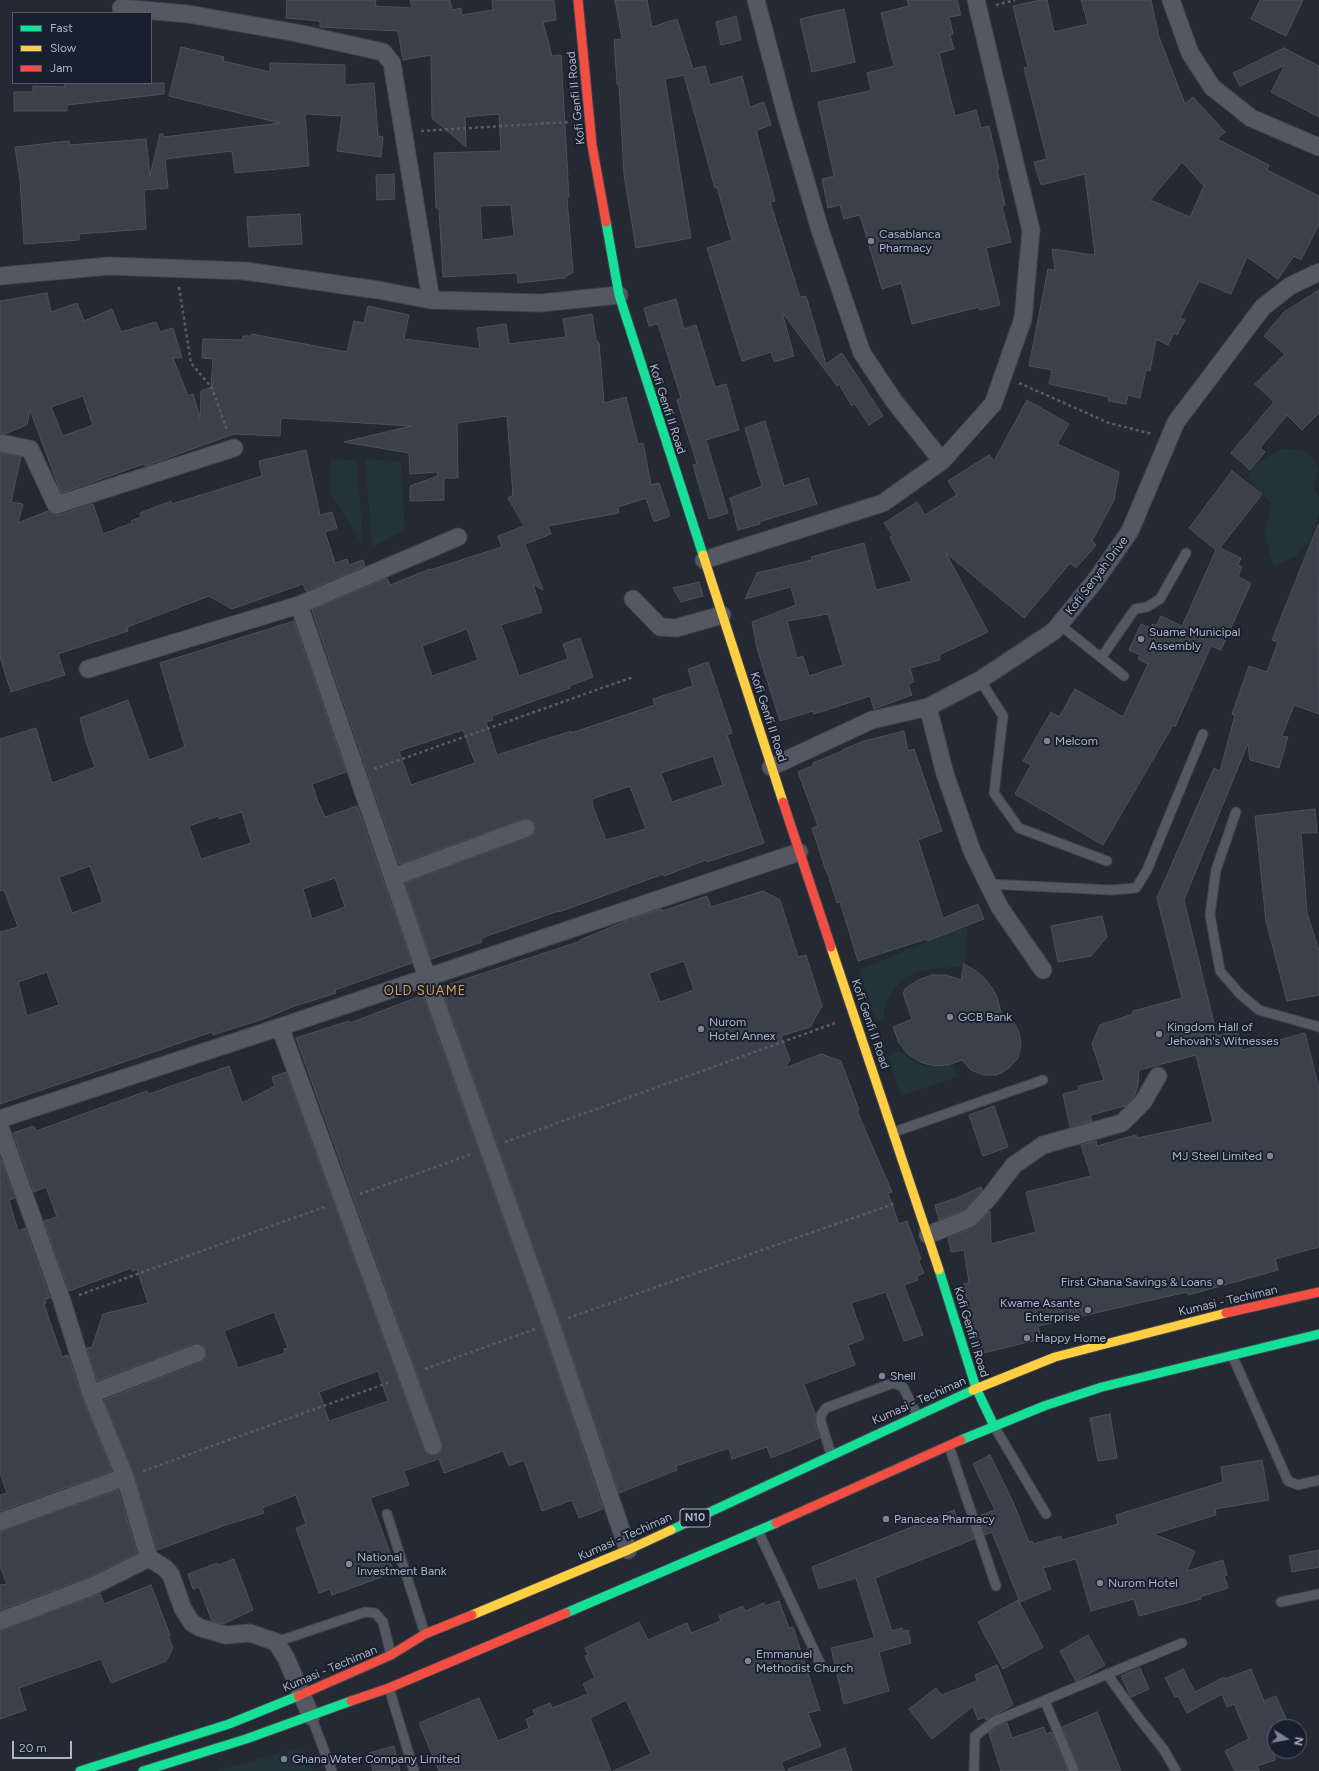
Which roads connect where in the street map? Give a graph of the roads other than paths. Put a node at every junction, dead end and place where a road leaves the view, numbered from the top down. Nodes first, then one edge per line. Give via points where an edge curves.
1 (578, 0) edge
2 (756, 0) edge
3 (976, 0) edge
4 (1171, 0) edge
5 (120, 8) dead end
6 (1319, 147) edge
7 (1319, 272) edge
8 (0, 276) edge
9 (619, 295) junction
10 (432, 300) junction
11 (0, 443) edge
12 (234, 448) road end
13 (942, 461) junction
14 (458, 537) dead end
15 (1186, 553) dead end
16 (704, 560) junction
17 (633, 599) dead end
18 (299, 605) junction
19 (722, 615) junction
20 (1060, 625) junction
21 (1101, 658) junction
22 (88, 669) dead end
23 (1124, 676) dead end
24 (980, 680) junction
25 (928, 707) junction
26 (1202, 734) dead end
27 (772, 767) junction
28 (1236, 812) dead end
29 (526, 828) dead end
30 (799, 852) junction
31 (1107, 861) dead end
32 (393, 877) junction
33 (988, 884) junction
34 (1042, 970) dead end
35 (427, 977) junction
36 (280, 1027) junction
37 (1319, 1027) edge
38 (1158, 1076) dead end
39 (1043, 1080) dead end
40 (0, 1119) edge
41 (0, 1127) edge
42 (894, 1132) junction
43 (928, 1235) junction
44 (1319, 1292) edge
45 (1319, 1334) edge
46 (197, 1353) dead end
47 (1232, 1355) junction
48 (976, 1388) junction
49 (92, 1394) junction
50 (917, 1415) junction
51 (994, 1426) junction
52 (433, 1446) dead end
53 (949, 1446) junction
54 (831, 1454) junction
55 (125, 1477) junction
56 (1319, 1480) edge
57 (387, 1514) dead end
58 (1046, 1514) dead end
59 (0, 1522) edge
60 (758, 1532) junction
61 (628, 1550) junction
62 (150, 1558) junction
63 (996, 1586) dead end
64 (1319, 1594) edge
65 (1281, 1602) dead end
66 (0, 1622) edge
67 (425, 1634) junction
68 (276, 1642) junction
69 (1182, 1642) dead end
70 (391, 1655) junction
71 (821, 1665) dead end
72 (1107, 1674) junction
73 (389, 1688) junction
74 (301, 1695) junction
75 (1045, 1701) junction
76 (311, 1716) junction
77 (80, 1771) edge
78 (143, 1771) edge
79 (332, 1771) edge
80 (414, 1771) edge
81 (974, 1771) edge
82 (1074, 1771) edge
83 (1176, 1771) edge

1 - 9 main road, Kofi Genfi II Road via 592,145
2 - 13 street via 820,230 862,353 894,401
3 - 13 street via 1031,230 1023,319 993,404
4 - 6 street via 1190,53 1212,87 1251,118
5 - 10 street via 188,14 297,33 383,52 392,63
7 - 20 street, Kofi Senyah Drive via 1290,286 1263,307 1176,422 1130,531
8 - 10 street via 108,266 245,271
9 - 10 street via 541,303
9 - 16 main road, Kofi Genfi II Road
11 - 12 street via 30,449 56,505
13 - 16 street via 883,502
14 - 18 street
15 - 21 lane via 1160,598 1148,607 1135,608
16 - 19 main road, Kofi Genfi II Road
17 - 19 street via 660,627 676,628
18 - 22 street
18 - 32 street
19 - 27 main road, Kofi Genfi II Road
20 - 21 lane
20 - 24 street, Kofi Senyah Drive via 1054,632
21 - 23 lane
24 - 25 street, Kofi Senyah Drive
24 - 31 lane via 1003,716 994,793 1019,828
25 - 27 street, Kofi Senyah Drive via 872,720
25 - 33 street via 945,774 972,851
26 - 33 lane via 1147,870 1136,888 1111,890
27 - 30 main road, Kofi Genfi II Road
28 - 37 lane via 1216,870 1210,916 1220,971 1240,994 1259,1010
29 - 32 street
30 - 35 street
30 - 42 main road, Kofi Genfi II Road
32 - 35 street
33 - 34 street via 1000,908
35 - 36 street
35 - 61 street via 551,1324
36 - 40 street
36 - 52 street
38 - 43 street via 1143,1102 1122,1123 1043,1145 1014,1166 970,1218
39 - 42 lane
41 - 49 street via 62,1300
42 - 43 main road, Kofi Genfi II Road
43 - 48 main road, Kofi Genfi II Road
44 - 48 main road, Kumasi - Techiman / N10 via 1204,1318 1055,1357
45 - 47 main road
46 - 49 street
47 - 51 main road via 1102,1387
47 - 56 lane via 1288,1481 1298,1485
48 - 50 main road, Kumasi - Techiman / N10
48 - 51 main road, Kofi Genfi II Road
49 - 55 street
50 - 54 main road, Kumasi - Techiman / N10
50 - 54 lane via 903,1387 894,1383 826,1408 821,1415 821,1422
51 - 53 main road
51 - 58 lane
53 - 60 main road
53 - 63 lane
54 - 61 main road, Kumasi - Techiman / N10
55 - 59 street
55 - 62 street
57 - 67 lane
60 - 71 lane
60 - 73 main road
61 - 67 main road, Kumasi - Techiman / N10
62 - 66 street via 93,1586
62 - 68 street via 171,1575 183,1609 192,1622 201,1628 226,1635 250,1633
64 - 65 lane
67 - 70 main road, Kumasi - Techiman / N10
68 - 70 lane via 365,1612 375,1614 383,1622
68 - 74 street via 286,1658
69 - 72 lane
70 - 74 main road, Kumasi - Techiman / N10
72 - 75 lane
72 - 83 lane via 1164,1750
73 - 76 main road
73 - 80 lane
74 - 76 street
74 - 77 main road, Kumasi - Techiman / N10 via 229,1724
75 - 81 lane via 995,1721 975,1736
75 - 82 lane
76 - 78 main road
76 - 79 lane

